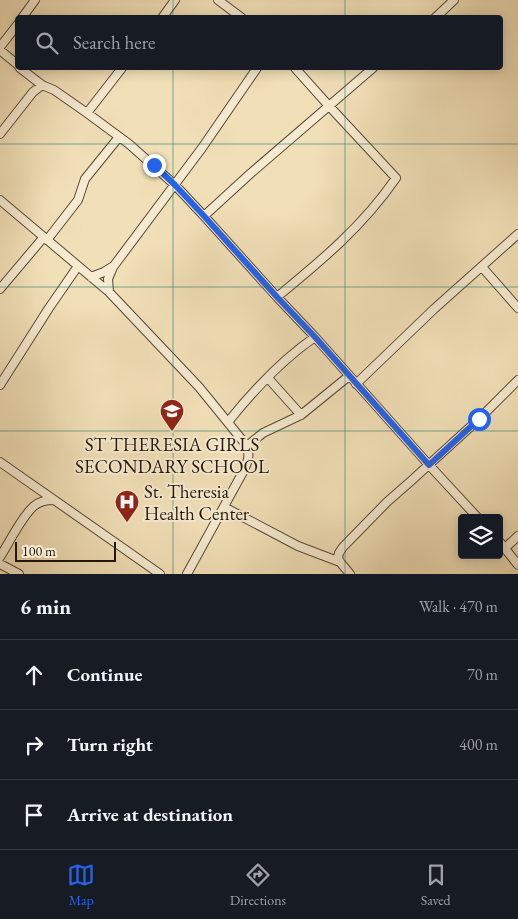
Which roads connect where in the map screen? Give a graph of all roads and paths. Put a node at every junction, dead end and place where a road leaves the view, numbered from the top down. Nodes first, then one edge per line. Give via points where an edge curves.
1 (35, 0) edge
2 (175, 0) edge
3 (218, 0) edge
4 (454, 0) edge
5 (24, 15) edge
6 (164, 15) edge
7 (238, 15) edge
8 (438, 15) edge
9 (15, 28) edge
10 (0, 49) edge
11 (15, 62) edge
12 (23, 70) edge
13 (120, 70) edge
14 (256, 70) edge
15 (297, 70) edge
16 (371, 70) edge
17 (42, 85) junction
18 (328, 106) junction
19 (87, 113) junction
20 (0, 134) edge
21 (120, 137) junction
22 (175, 185) junction
23 (0, 200) edge
24 (204, 216) junction
25 (518, 234) edge
26 (45, 239) junction
27 (78, 266) junction
28 (113, 266) junction
29 (482, 267) junction
30 (91, 277) junction
31 (0, 289) edge
32 (109, 292) junction
33 (277, 297) junction
34 (518, 308) edge
35 (315, 337) junction
36 (11, 366) junction
37 (0, 367) edge
38 (0, 372) edge
39 (349, 376) junction
40 (268, 378) junction
41 (518, 380) edge
42 (1, 384) edge
43 (356, 384) junction
44 (301, 415) junction
45 (228, 422) junction
46 (247, 446) junction
47 (0, 462) edge
48 (429, 465) junction
49 (53, 500) junction
50 (224, 507) junction
51 (474, 514) edge
52 (518, 536) edge
53 (503, 546) edge
54 (505, 548) junction
55 (0, 557) edge
56 (340, 562) junction
57 (0, 564) edge
58 (518, 565) edge
59 (20, 574) edge
60 (160, 574) edge
61 (187, 574) edge
62 (350, 574) edge

1 - 5 street
2 - 6 street
3 - 7 street
4 - 8 street
9 - 10 street
10 - 11 street
12 - 17 street
13 - 19 street
14 - 22 street
15 - 18 street
16 - 18 street
17 - 19 street
17 - 20 street
18 - 24 street
18 - 33 street via 396,178 378,204 345,239
19 - 21 street
21 - 22 street
21 - 26 street via 85,179 78,200
22 - 24 street
22 - 28 street
23 - 26 street
24 - 33 street
25 - 29 street
26 - 27 street
26 - 31 street
27 - 30 street
27 - 36 street
28 - 30 street
28 - 32 street via 108,279
29 - 34 street
29 - 43 street
30 - 32 street
32 - 45 street
33 - 35 street
35 - 39 street
35 - 40 street
36 - 37 street
36 - 42 street
38 - 42 street
39 - 43 street
39 - 44 street
40 - 44 street
40 - 45 street
41 - 48 street
43 - 48 street
44 - 46 street via 262,433
45 - 46 street
46 - 50 street via 248,460
47 - 49 street
48 - 51 street
48 - 56 street via 377,511 343,547 338,558
49 - 55 street via 34,506
49 - 60 street
50 - 56 street via 298,546
50 - 61 street
52 - 54 street
53 - 54 street
54 - 58 street
56 - 62 street
57 - 59 street

